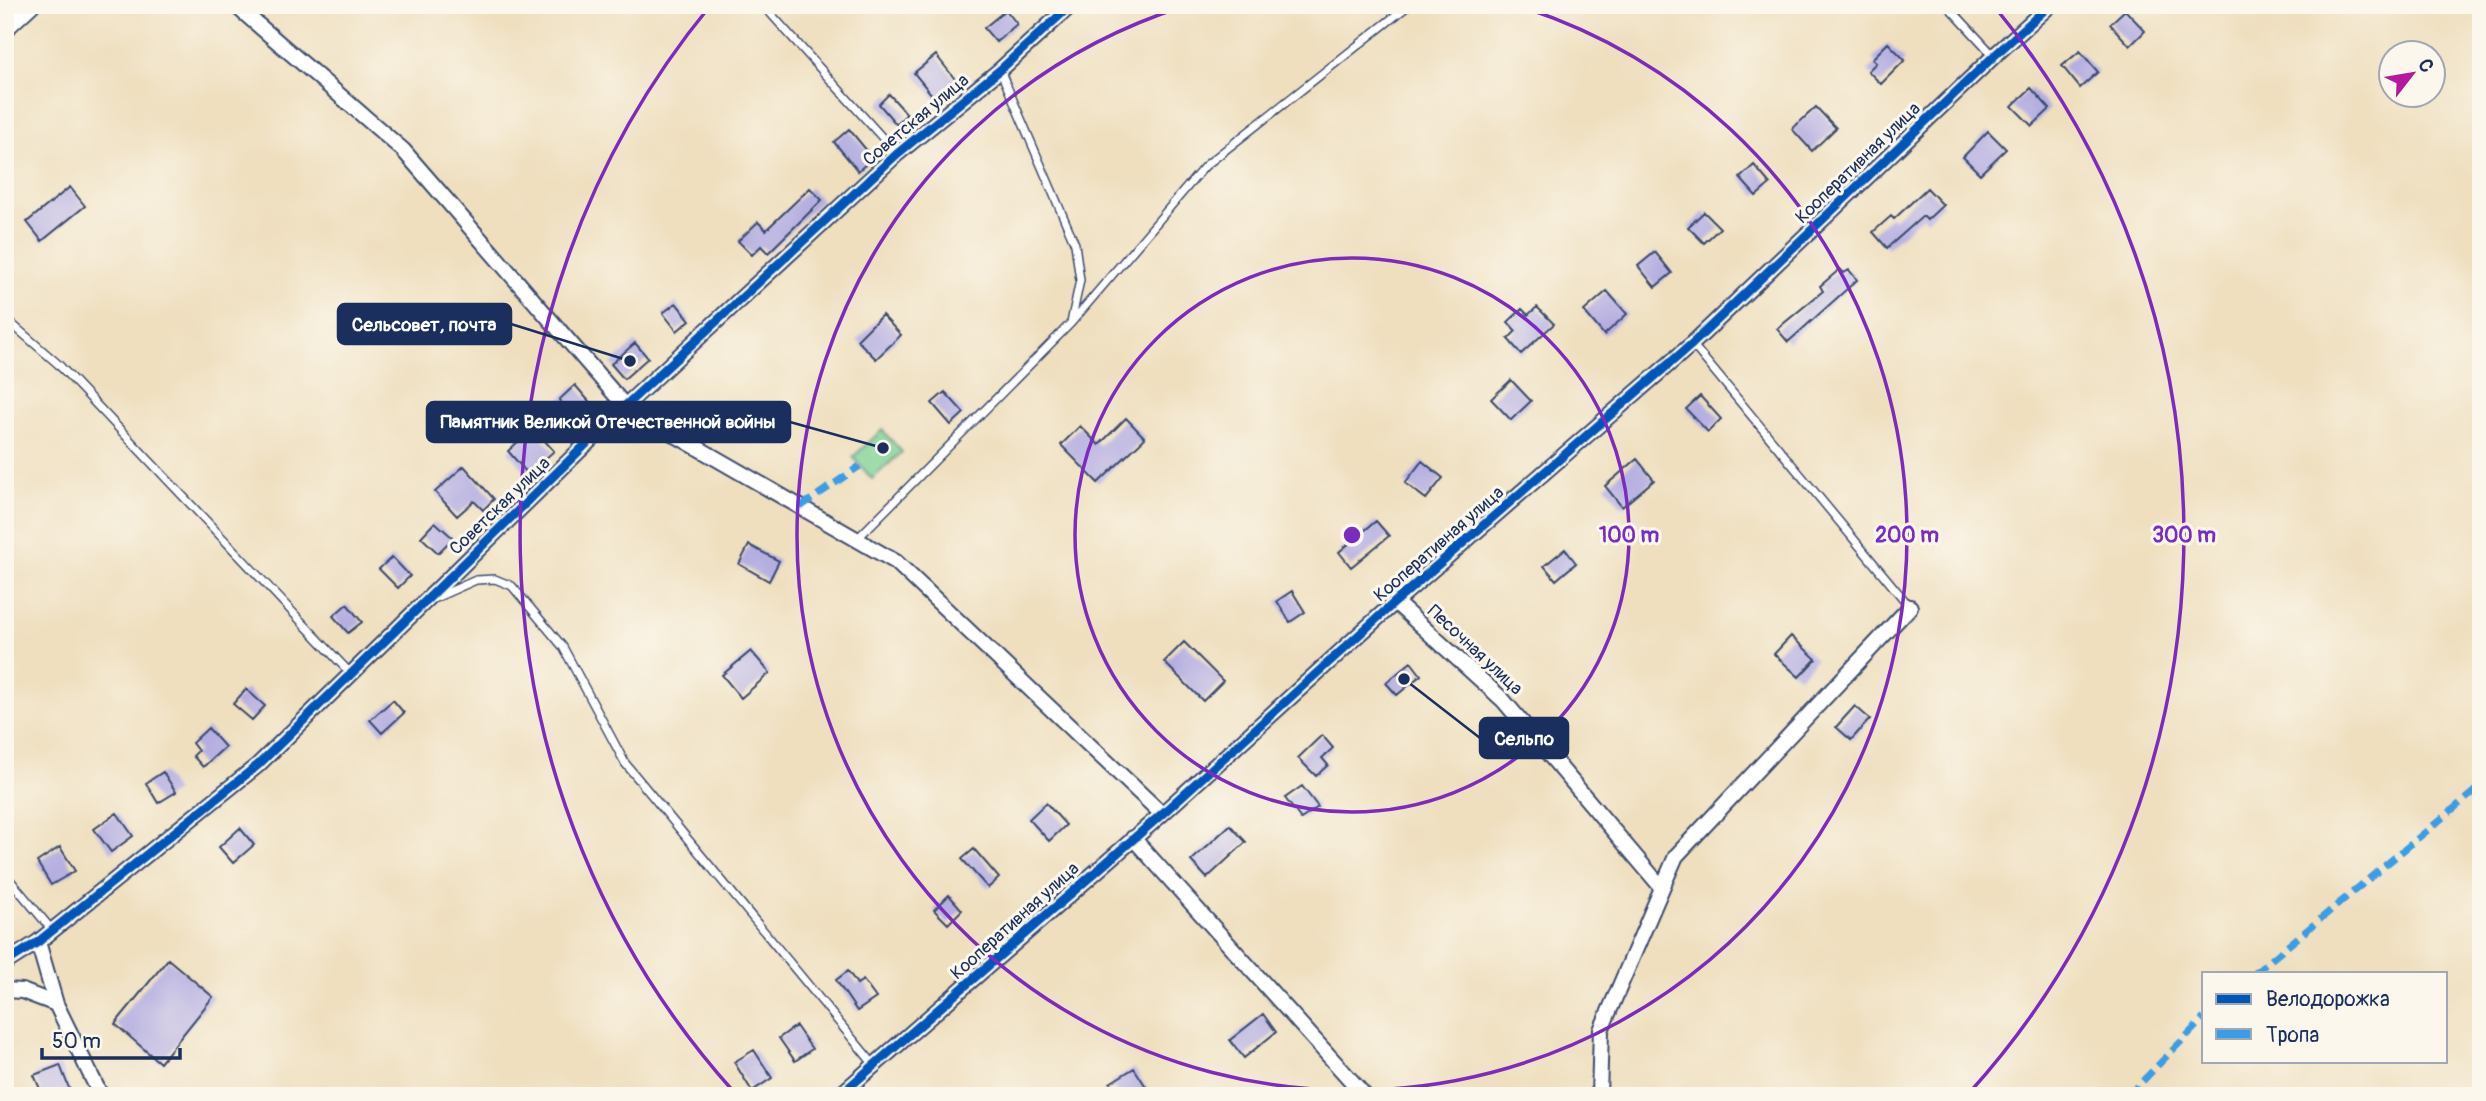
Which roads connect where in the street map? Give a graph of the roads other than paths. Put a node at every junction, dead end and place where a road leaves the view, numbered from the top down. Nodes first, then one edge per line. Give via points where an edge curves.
1 (32, 5) edge
2 (235, 5) edge
3 (762, 5) edge
4 (1071, 5) edge
5 (1409, 5) edge
6 (1947, 5) edge
7 (2050, 5) edge
8 (5, 30) edge
9 (1994, 56) junction
10 (1000, 70) junction
11 (897, 154) junction
12 (5, 318) edge
13 (1071, 323) junction
14 (1692, 344) junction
15 (625, 406) junction
16 (856, 539) junction
17 (1395, 602) junction
18 (422, 604) junction
19 (1910, 607) joint
20 (351, 674) junction
21 (1162, 814) junction
22 (1133, 838) junction
23 (5, 874) edge
24 (1662, 888) junction
25 (53, 930) junction
26 (38, 942) junction
27 (5, 963) edge
28 (5, 990) edge
29 (56, 1004) junction
30 (875, 1066) junction
31 (102, 1096) edge
32 (839, 1096) edge
33 (1365, 1096) edge
34 (1599, 1096) edge

1 - 8 street
2 - 15 street via 403,150
3 - 11 lane
4 - 10 street, Советская улица
5 - 13 lane via 1205,166
6 - 9 lane
7 - 9 street, Кооперативная улица
9 - 14 street, Кооперативная улица
10 - 11 street, Советская улица
10 - 13 lane via 1075,244 1080,279
11 - 15 street, Советская улица
12 - 20 lane via 58,364
13 - 16 lane
14 - 17 street, Кооперативная улица
14 - 19 lane
15 - 16 street
15 - 18 street, Советская улица
16 - 21 street via 896,562
17 - 21 street, Кооперативная улица
17 - 24 street, Песочная улица via 1503,700
18 - 20 street, Советская улица
18 - 30 lane via 476,580 495,579 512,586 563,647 625,763
19 - 24 street via 1676,856
20 - 25 street, Советская улица via 257,765
21 - 22 street, Кооперативная улица
22 - 30 street, Кооперативная улица
22 - 33 street
23 - 25 lane
24 - 34 street via 1601,1030
25 - 26 street, Советская улица
26 - 27 street, Советская улица
26 - 29 street
28 - 29 street via 22,991
29 - 31 street
30 - 32 street, Кооперативная улица

